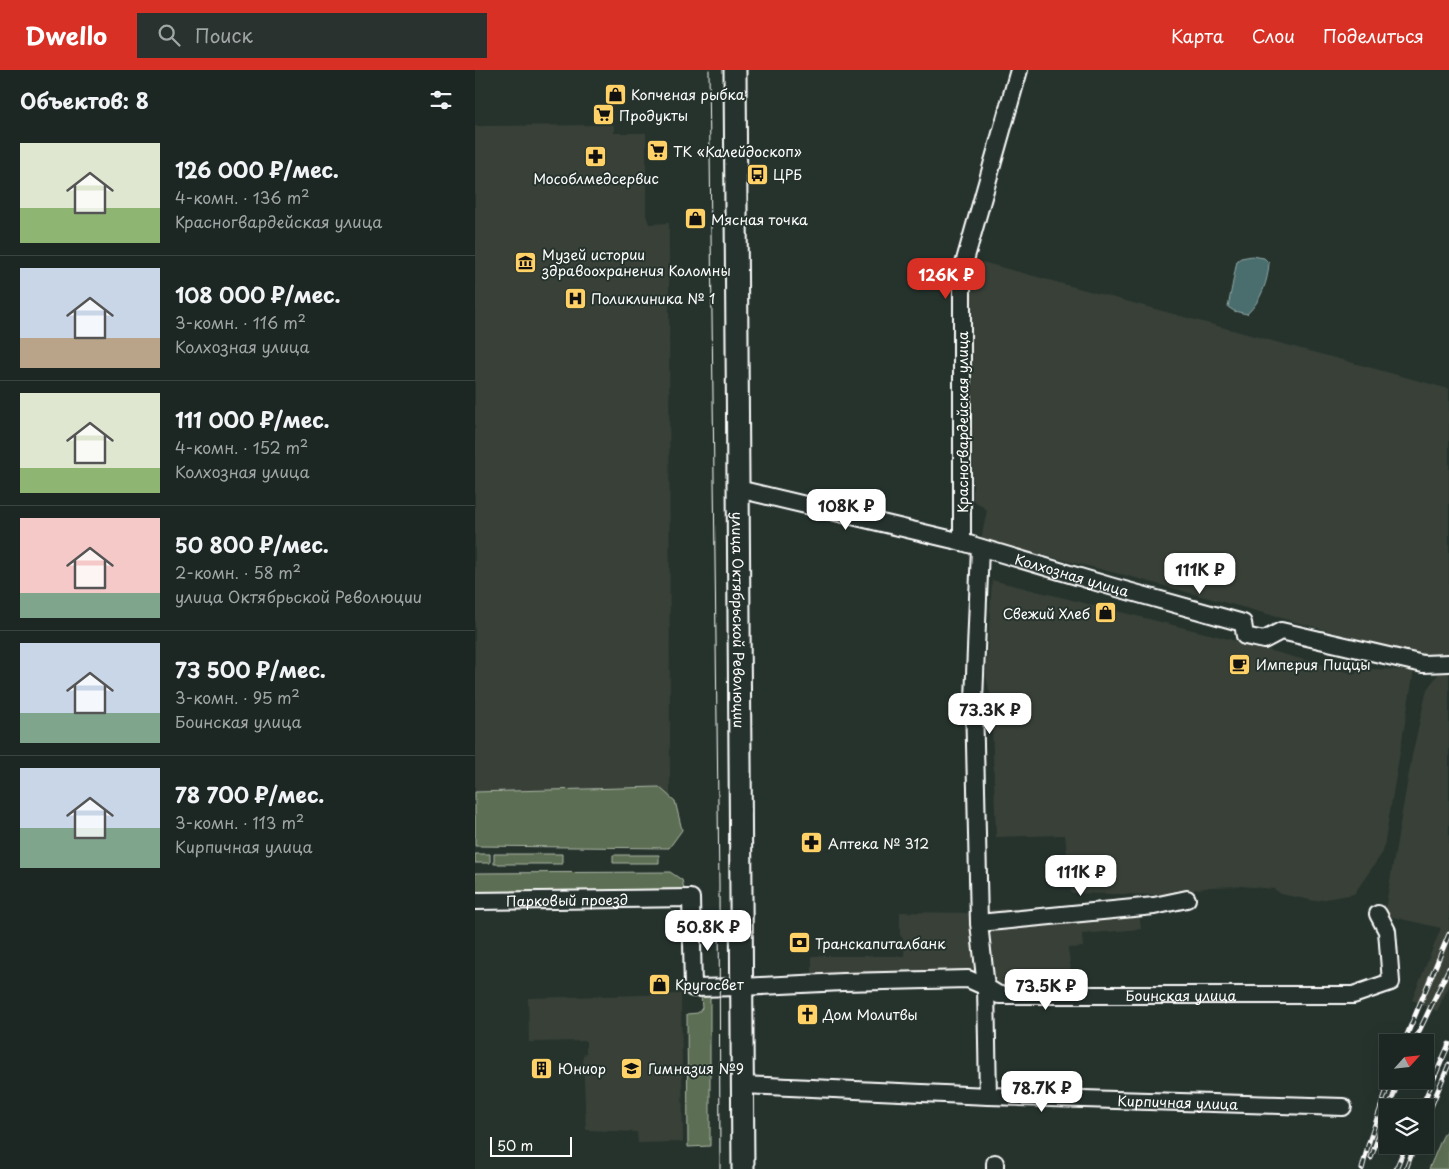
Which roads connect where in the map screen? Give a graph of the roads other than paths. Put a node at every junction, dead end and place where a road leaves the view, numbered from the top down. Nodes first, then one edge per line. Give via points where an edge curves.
1 (735, 70) edge
2 (1019, 70) edge
3 (738, 489) junction
4 (961, 542) junction
5 (980, 548) junction
6 (1449, 663) edge
7 (691, 898) joint
8 (1187, 899) dead end
9 (475, 901) edge
10 (1378, 914) dead end
11 (979, 923) junction
12 (986, 986) junction
13 (742, 988) junction
14 (743, 1085) junction
15 (988, 1096) junction
16 (1343, 1107) dead end
17 (743, 1169) edge

1 - 3 main road, улица Октябрьской Революции
2 - 4 street, Красногвардейская улица via 962,271
3 - 4 street, Колхозная улица
3 - 13 main road, улица Октябрьской Революции
4 - 5 street, Колхозная улица
5 - 6 street, Колхозная улица via 1243,623 1245,636 1265,640 1281,631 1423,664
5 - 11 street via 974,700
7 - 9 street, Парковый проезд
7 - 13 street, Боинская улица via 693,988
8 - 11 street via 1154,906
10 - 12 street, Боинская улица via 1387,931 1391,982 1353,995 999,995
11 - 12 street
12 - 13 street, Боинская улица via 969,980
12 - 15 street
13 - 14 main road, улица Октябрьской Революции
14 - 15 street, Кирпичная улица
14 - 17 main road, улица Октябрьской Революции
15 - 16 street, Кирпичная улица

